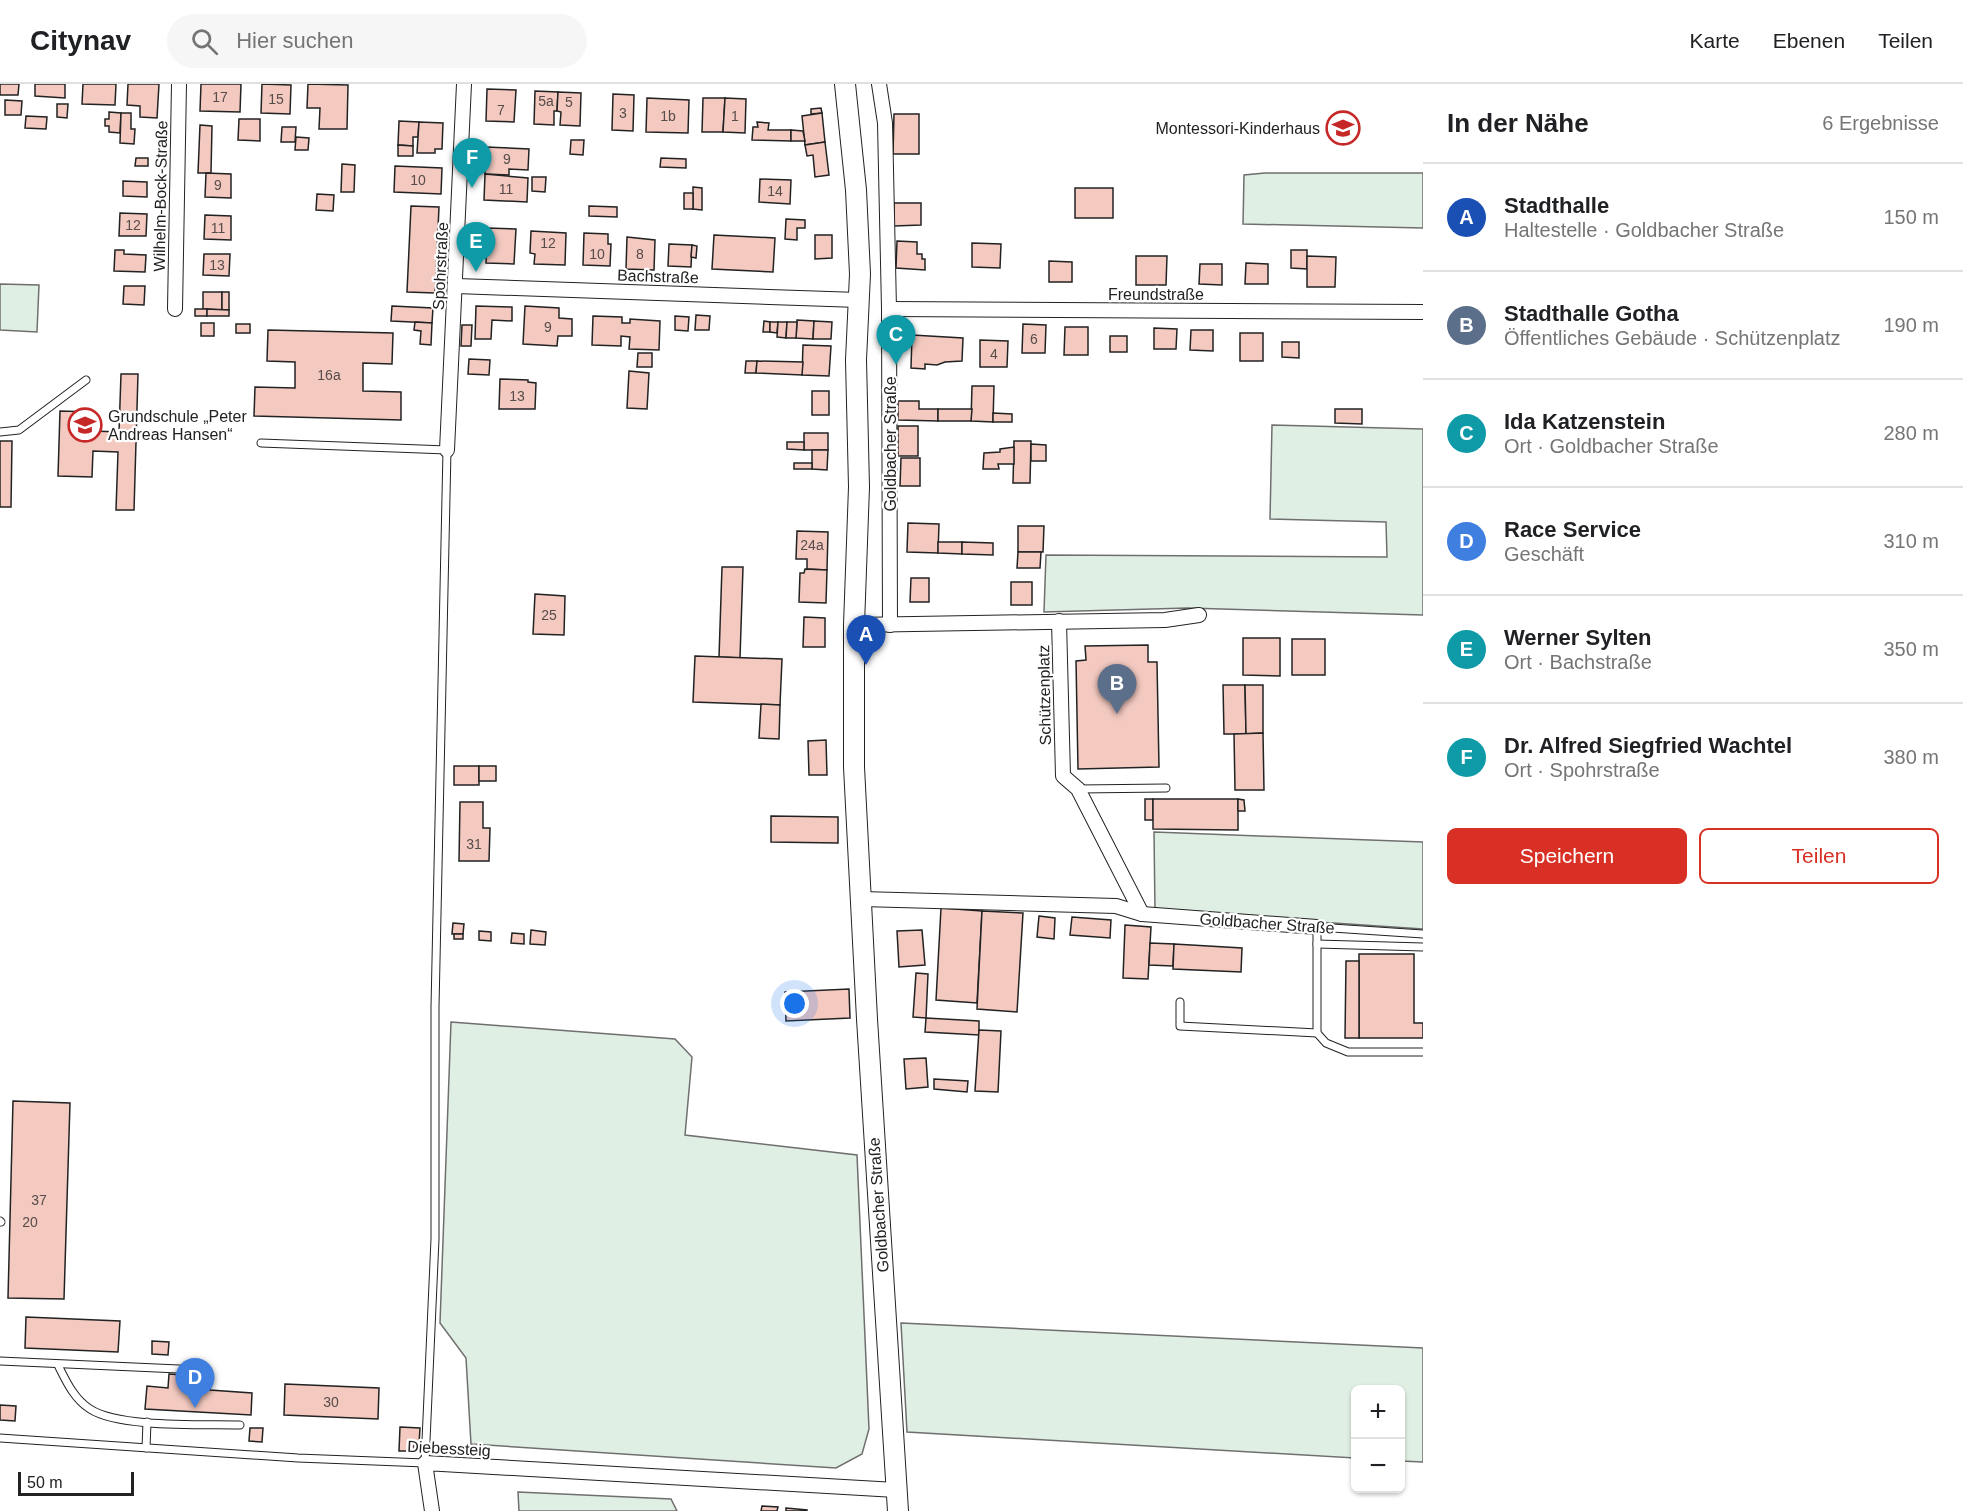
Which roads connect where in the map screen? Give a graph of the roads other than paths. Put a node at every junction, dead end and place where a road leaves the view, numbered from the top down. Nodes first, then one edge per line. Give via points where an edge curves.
1 (179, 84) edge
2 (464, 84) edge
3 (845, 84) edge
4 (879, 84) edge
5 (456, 286) junction
6 (859, 300) junction
7 (175, 309) dead end
8 (889, 309) junction
9 (1423, 312) edge
10 (86, 380) dead end
11 (0, 432) edge
12 (261, 442) dead end
13 (447, 450) junction
14 (1199, 615) dead end
15 (1059, 621) junction
16 (890, 625) junction
17 (854, 626) junction
18 (1166, 788) dead end
19 (1078, 789) junction
20 (861, 899) junction
21 (1142, 914) junction
22 (1317, 927) junction
23 (1423, 934) edge
24 (1317, 944) junction
25 (1423, 947) edge
26 (1180, 1002) dead end
27 (1317, 1033) junction
28 (1423, 1052) edge
29 (0, 1361) edge
30 (58, 1365) junction
31 (201, 1370) dead end
32 (147, 1422) junction
33 (240, 1425) dead end
34 (0, 1438) edge
35 (146, 1448) junction
36 (425, 1463) junction
37 (896, 1490) junction
38 (432, 1511) edge
39 (898, 1511) edge

1 - 7 street, Wilhelm-Bock-Straße
2 - 5 street, Spohrstraße
3 - 6 main road, Goldbacher Straße via 856,190
4 - 8 street, Goldbacher Straße via 885,123
5 - 6 street, Bachstraße
5 - 13 street, Spohrstraße
6 - 17 main road, Goldbacher Straße
8 - 9 street, Freundstraße
8 - 16 street, Goldbacher Straße
10 - 11 lane via 19,430
12 - 13 lane
13 - 36 lane via 435,1006 435,1239
14 - 15 street via 1165,620
15 - 16 street, Schützenplatz
15 - 19 street, Schützenplatz via 1063,776
16 - 17 street
17 - 20 main road, Goldbacher Straße via 854,767
18 - 19 lane
19 - 21 street, Schützenplatz
20 - 21 street, Goldbacher Straße via 1116,906
20 - 37 main road, Goldbacher Straße
21 - 22 street, Goldbacher Straße
22 - 23 lane, Goldbacher Straße
22 - 24 lane
24 - 25 lane
24 - 27 lane
26 - 27 lane via 1179,1026
27 - 28 lane via 1326,1043 1348,1052
29 - 30 lane
30 - 31 lane
30 - 32 lane via 69,1387 89,1409 114,1420
32 - 33 lane
32 - 35 lane
34 - 35 lane, Diebessteig
35 - 36 lane, Diebessteig
36 - 37 street, Diebessteig
36 - 38 street
37 - 39 main road, Goldbacher Straße

